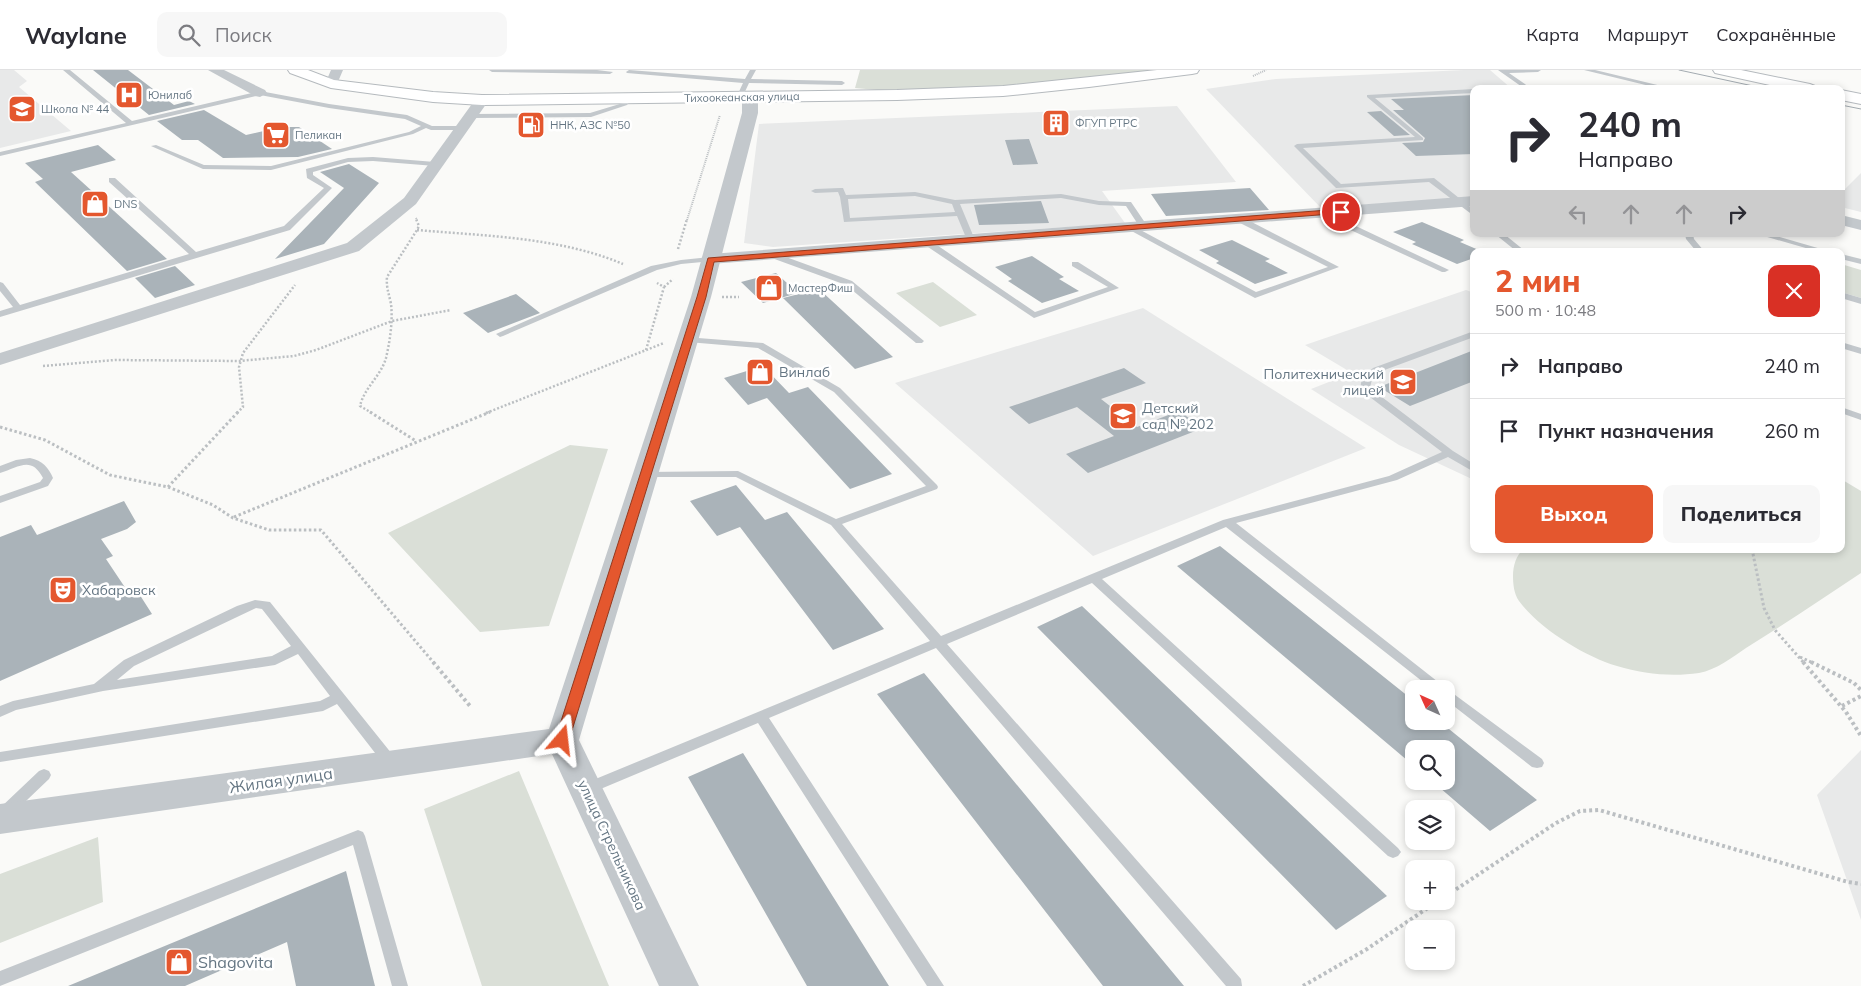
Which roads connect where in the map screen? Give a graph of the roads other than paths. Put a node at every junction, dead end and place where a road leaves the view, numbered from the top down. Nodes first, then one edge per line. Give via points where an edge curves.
1 (66, 70) edge
2 (214, 70) edge
3 (295, 70) edge
4 (492, 70) edge
5 (754, 70) edge
6 (1192, 70) edge
7 (1538, 70) edge
8 (1587, 70) edge
9 (1720, 70) edge
10 (1502, 71) edge
11 (610, 72) dead end
12 (629, 72) dead end
13 (334, 77) edge
14 (842, 83) dead end
15 (1523, 85) edge
16 (1653, 85) edge
17 (1791, 85) edge
18 (1470, 91) edge
19 (746, 92) junction
20 (260, 93) junction
21 (1845, 96) edge
22 (629, 99) junction
23 (1861, 99) edge
24 (482, 100) junction
25 (465, 122) junction
26 (130, 123) junction
27 (426, 126) junction
28 (154, 146) dead end
29 (0, 154) edge
30 (436, 164) junction
31 (112, 180) dead end
32 (815, 191) dead end
33 (844, 197) junction
34 (955, 202) junction
35 (1470, 209) edge
36 (1321, 213) junction
37 (960, 214) junction
38 (1239, 219) junction
39 (1845, 221) edge
40 (1861, 225) edge
41 (1137, 227) junction
42 (1502, 237) edge
43 (1690, 237) edge
44 (1772, 237) edge
45 (971, 240) junction
46 (928, 243) junction
47 (1517, 248) edge
48 (1698, 248) edge
49 (1813, 248) edge
50 (195, 255) junction
51 (772, 255) junction
52 (1845, 257) edge
53 (710, 260) junction
54 (1861, 262) edge
55 (1074, 264) dead end
56 (1444, 270) dead end
57 (0, 286) edge
58 (1845, 296) edge
59 (1861, 301) edge
60 (18, 308) junction
61 (0, 314) edge
62 (500, 334) dead end
63 (1470, 335) edge
64 (679, 340) junction
65 (919, 341) dead end
66 (1845, 346) edge
67 (1861, 351) edge
68 (0, 359) edge
69 (1845, 411) edge
70 (1861, 417) edge
71 (1449, 453) junction
72 (1470, 466) edge
73 (0, 470) edge
74 (645, 475) junction
75 (0, 500) edge
76 (835, 522) junction
77 (1227, 522) junction
78 (1094, 578) junction
79 (938, 643) junction
80 (300, 648) junction
81 (1429, 680) edge
82 (98, 688) junction
83 (339, 697) junction
84 (1455, 700) edge
85 (0, 712) edge
86 (760, 716) junction
87 (562, 740) junction
88 (0, 757) edge
89 (1536, 763) dead end
90 (392, 764) junction
91 (44, 775) dead end
92 (586, 789) junction
93 (0, 818) edge
94 (1393, 852) dead end
95 (0, 979) edge
96 (1236, 984) dead end
97 (400, 986) edge
98 (679, 986) edge
99 (936, 986) edge

1 - 26 lane
2 - 20 street
3 - 13 main road, Тихоокеанская улица
4 - 11 lane
5 - 19 lane
6 - 19 main road, Тихоокеанская улица via 1003,91 897,95
7 - 10 lane
8 - 16 lane
9 - 17 main road
10 - 15 lane
12 - 19 lane
13 - 24 main road, Тихоокеанская улица via 433,97
14 - 19 lane
18 - 35 lane via 1370,96 1421,139 1297,146 1339,186 1431,180
19 - 22 main road, Тихоокеанская улица
19 - 53 street via 750,113
20 - 26 lane
20 - 27 lane via 407,117
21 - 23 main road
22 - 24 main road, Тихоокеанская улица
22 - 25 lane via 624,104 591,115
24 - 25 street
25 - 27 lane
25 - 30 street
26 - 29 lane
27 - 28 lane via 411,133 271,168 203,167
30 - 50 lane via 348,160 309,171 310,176 328,188 287,228
30 - 68 street via 410,201 353,247
31 - 50 lane
32 - 33 lane via 840,190
33 - 34 lane via 915,194
33 - 37 lane via 848,220
34 - 37 lane
34 - 41 lane via 1061,196 1128,204
35 - 36 street
36 - 38 street
36 - 56 lane
37 - 45 lane
38 - 41 street
38 - 41 lane via 1335,267 1255,295
39 - 40 street
41 - 45 street
42 - 47 lane
43 - 48 lane
44 - 49 lane
45 - 46 street
46 - 51 street
46 - 55 lane via 1034,315 1115,288
50 - 60 lane
51 - 53 street
51 - 65 lane via 849,283
52 - 54 lane
53 - 62 lane via 673,263
53 - 64 street
57 - 60 lane
58 - 59 lane
60 - 61 lane
63 - 71 lane via 1376,370 1367,378 1365,389
64 - 74 street
64 - 76 lane via 760,345 837,390 933,487
66 - 67 lane
69 - 70 lane
71 - 72 lane
71 - 77 lane via 1393,478
73 - 75 lane via 30,461 39,465 48,478 44,484
74 - 76 lane via 738,474
74 - 87 street
76 - 79 lane
77 - 78 lane
77 - 81 lane
78 - 79 lane
78 - 94 lane
79 - 86 lane
79 - 96 lane
80 - 82 lane via 275,660
80 - 82 lane via 266,605 254,604 129,663
80 - 83 lane
82 - 85 lane via 13,706
83 - 88 lane via 323,706
83 - 90 lane
84 - 89 lane
86 - 92 lane
86 - 99 lane
87 - 90 street, Жилая улица
87 - 92 street, улица Стрельникова
90 - 93 street, Жилая улица
91 - 93 lane
92 - 98 street, улица Стрельникова
95 - 97 lane via 358,836

